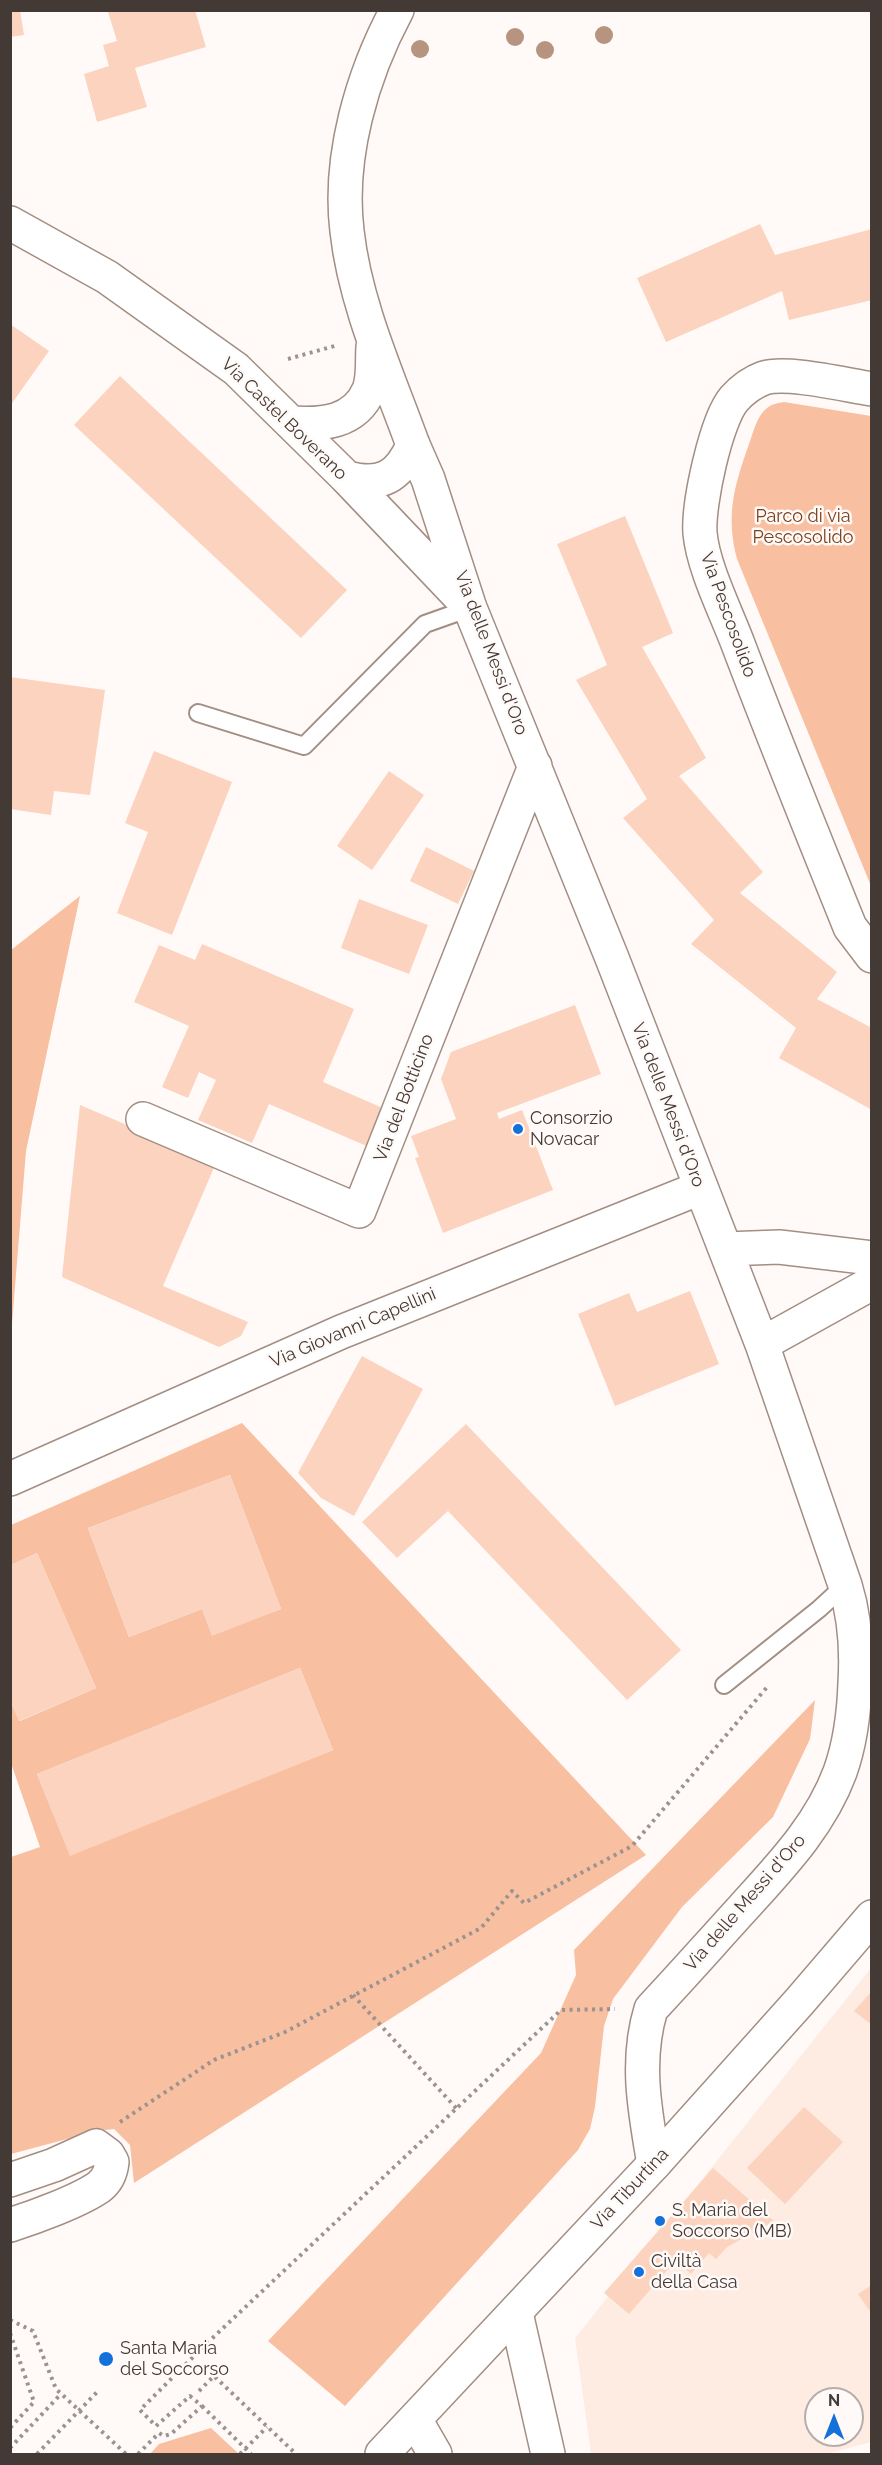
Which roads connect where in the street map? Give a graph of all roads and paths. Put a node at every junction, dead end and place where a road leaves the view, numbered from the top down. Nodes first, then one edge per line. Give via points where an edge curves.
1 (397, 10) edge
2 (10, 223) edge
3 (373, 333) junction
4 (340, 345) dead end
5 (288, 359) dead end
6 (872, 389) edge
7 (291, 423) junction
8 (412, 445) junction
9 (347, 478) junction
10 (470, 608) junction
11 (198, 713) dead end
12 (535, 766) junction
13 (872, 956) edge
14 (143, 1119) dead end
15 (700, 1188) junction
16 (725, 1249) junction
17 (872, 1258) edge
18 (872, 1283) edge
19 (762, 1344) junction
20 (10, 1479) edge
21 (845, 1585) junction
22 (788, 1635) junction
23 (724, 1685) dead end
24 (872, 1917) edge
25 (353, 1995) junction
26 (651, 2009) junction
27 (457, 2109) junction
28 (96, 2146) junction
29 (654, 2164) junction
30 (10, 2180) edge
31 (10, 2225) edge
32 (516, 2313) junction
33 (10, 2320) edge
34 (10, 2334) edge
35 (99, 2390) dead end
36 (199, 2391) dead end
37 (61, 2394) junction
38 (202, 2406) junction
39 (79, 2411) junction
40 (416, 2421) junction
41 (267, 2427) junction
42 (10, 2428) edge
43 (10, 2448) edge
44 (120, 2450) junction
45 (37, 2454) edge
46 (116, 2454) edge
47 (126, 2454) edge
48 (138, 2454) edge
49 (240, 2454) edge
50 (250, 2454) edge
51 (296, 2454) edge
52 (382, 2454) edge
53 (435, 2454) edge
54 (548, 2454) edge

1 - 3 street, Via delle Messi d'Oro via 383,35 365,89 353,132 345,194 354,267
2 - 7 street, Via Castel Boverano via 107,277 193,337 236,369
3 - 7 street via 369,389 358,405 328,424
3 - 8 street, Via delle Messi d'Oro
4 - 5 path
6 - 13 street, Via Pescosolido via 784,376 765,378 748,386 726,412 705,477 700,515 703,552 752,682 850,927
7 - 9 street, Via Castel Boverano
8 - 9 street via 403,465 389,477 370,481
8 - 10 street, Via delle Messi d'Oro via 428,479
9 - 10 street, Via Castel Boverano
10 - 11 lane via 425,624 304,746
10 - 12 street, Via delle Messi d'Oro
12 - 14 street, Via del Botticino via 359,1211
12 - 15 street, Via delle Messi d'Oro
15 - 16 street, Via delle Messi d'Oro
15 - 20 street, Via Giovanni Capellini via 341,1332
16 - 17 street via 779,1247
16 - 19 street, Via delle Messi d'Oro
18 - 19 street
19 - 21 street, Via delle Messi d'Oro
21 - 22 lane
21 - 26 street, Via delle Messi d'Oro via 854,1622 856,1677 853,1721 839,1773 818,1817 788,1858
22 - 23 lane
22 - 25 path via 767,1690 632,1846 524,1903 512,1891 481,1928
24 - 29 street, Via Tiburtina
25 - 27 path
25 - 28 path via 285,2032 214,2061 120,2122
26 - 27 path via 561,2010
26 - 29 street via 643,2066 644,2103
27 - 38 path via 140,2410 156,2426 190,2396
28 - 30 street
28 - 31 street via 112,2162 110,2173 100,2186 37,2217
29 - 32 street, Via Tiburtina
32 - 40 street, Via Tiburtina
32 - 54 street
33 - 37 path via 33,2331
34 - 42 path via 34,2402
35 - 39 path
36 - 41 path via 214,2376
37 - 39 path
37 - 43 path
38 - 48 path via 171,2434 159,2433
38 - 50 path, bridge
39 - 44 path
39 - 45 path
40 - 52 street, Via Tiburtina
40 - 53 street
41 - 49 path
41 - 51 path
44 - 46 path
44 - 47 path

